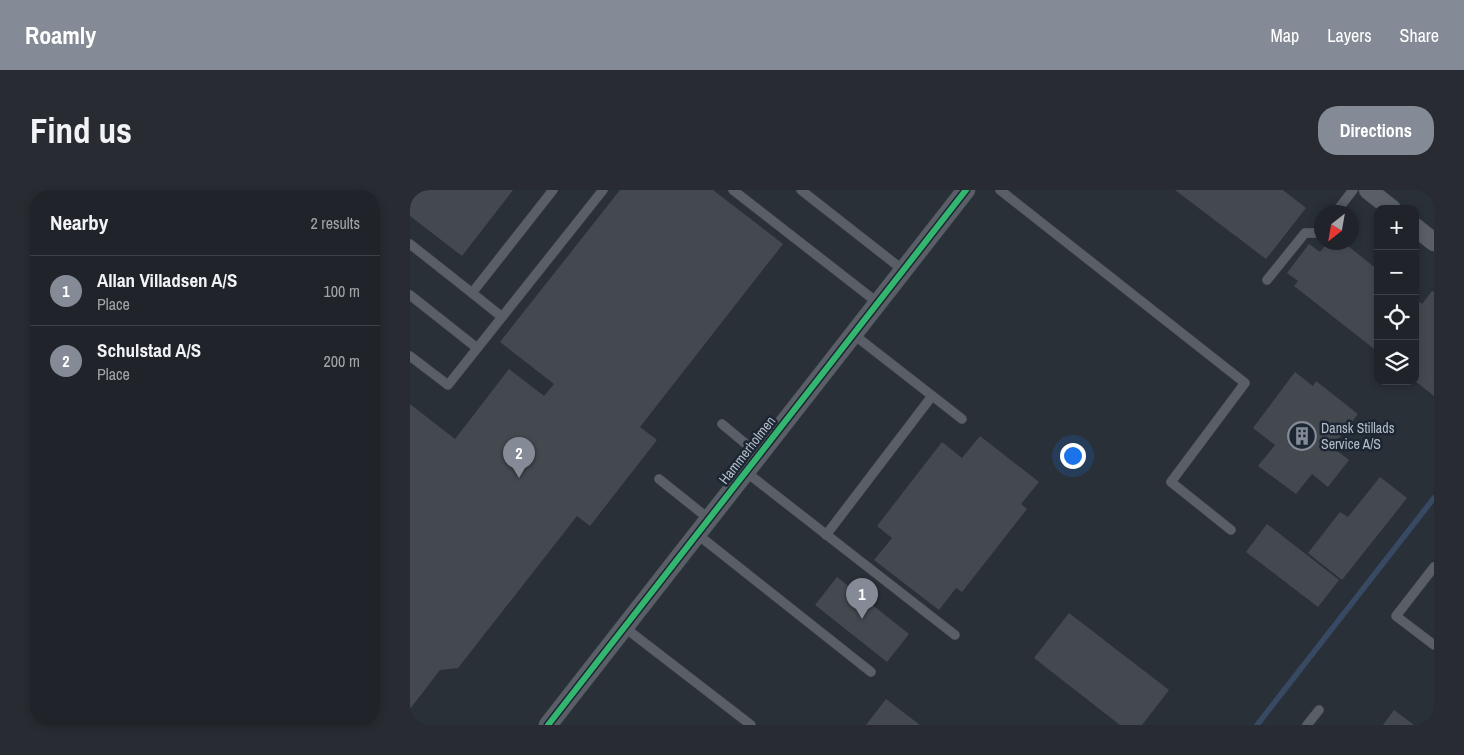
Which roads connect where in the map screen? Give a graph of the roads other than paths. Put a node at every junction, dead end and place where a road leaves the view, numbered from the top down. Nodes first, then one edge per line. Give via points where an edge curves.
1 (553, 190) edge
2 (603, 190) edge
3 (733, 190) edge
4 (801, 190) edge
5 (966, 190) edge
6 (1000, 190) edge
7 (1354, 190) edge
8 (1368, 190) edge
9 (1342, 205) edge
10 (1387, 205) edge
11 (1419, 230) edge
12 (1314, 232) edge
13 (1434, 242) edge
14 (410, 244) edge
15 (904, 270) junction
16 (1267, 280) dead end
17 (472, 293) junction
18 (410, 296) edge
19 (878, 303) junction
20 (502, 317) junction
21 (853, 334) junction
22 (478, 348) junction
23 (410, 356) edge
24 (932, 396) junction
25 (962, 419) dead end
26 (722, 424) dead end
27 (759, 455) junction
28 (746, 472) junction
29 (659, 479) dead end
30 (709, 519) junction
31 (1231, 530) dead end
32 (697, 534) junction
33 (826, 535) junction
34 (1434, 567) edge
35 (624, 628) junction
36 (955, 635) dead end
37 (1434, 645) edge
38 (871, 672) dead end
39 (1319, 710) dead end
40 (548, 725) edge
41 (751, 725) edge
42 (1308, 725) edge

1 - 17 lane
2 - 20 lane
3 - 19 lane
4 - 15 lane
5 - 15 street, Hammerholmen
6 - 31 lane via 1245,383 1171,482
7 - 9 lane
8 - 10 street
11 - 13 street
12 - 16 lane via 1305,233
14 - 17 lane
15 - 19 street, Hammerholmen
17 - 20 lane
18 - 22 lane
19 - 21 street, Hammerholmen
20 - 22 lane
21 - 24 lane
21 - 27 street, Hammerholmen
22 - 23 lane via 448,385
24 - 25 lane
24 - 33 lane
26 - 27 lane
27 - 28 street, Hammerholmen
28 - 30 street, Hammerholmen
28 - 33 lane
29 - 30 lane
30 - 32 street, Hammerholmen
32 - 35 street, Hammerholmen
32 - 38 lane
33 - 36 lane
34 - 37 lane via 1396,616
35 - 40 street, Hammerholmen
35 - 41 lane
39 - 42 lane

